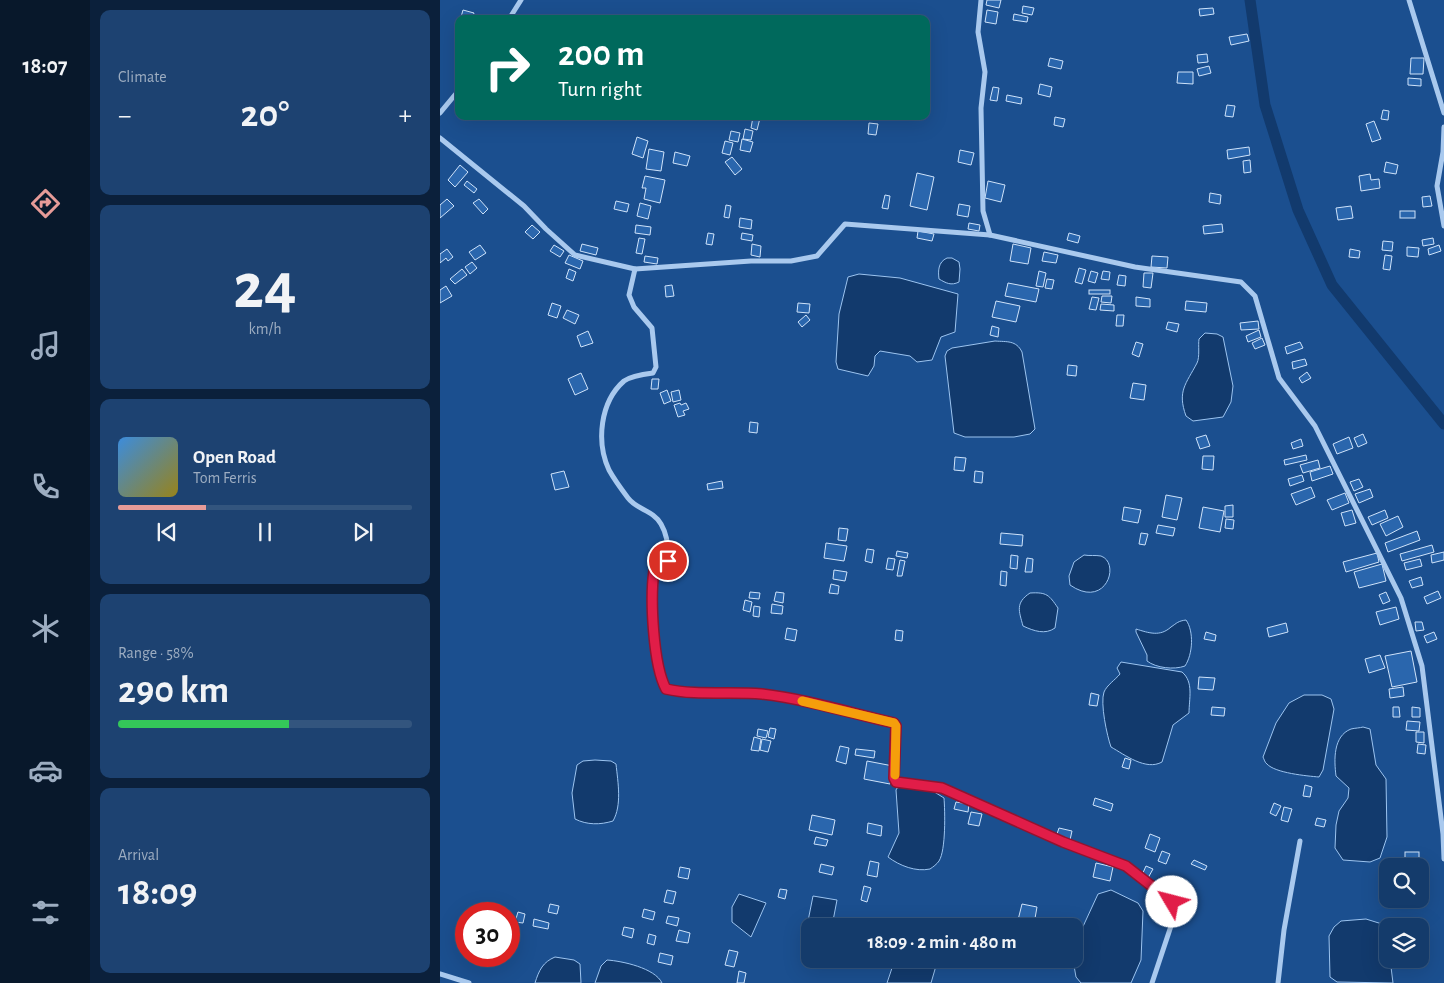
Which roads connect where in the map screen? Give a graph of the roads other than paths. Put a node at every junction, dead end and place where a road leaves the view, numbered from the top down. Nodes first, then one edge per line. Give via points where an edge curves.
1 (521, 0) edge
2 (981, 0) edge
3 (1409, 0) edge
4 (512, 15) edge
5 (455, 95) edge
6 (440, 113) edge
7 (1444, 113) edge
8 (1444, 127) edge
9 (440, 138) edge
10 (1444, 226) edge
11 (990, 235) junction
12 (635, 269) junction
13 (1300, 841) dead end
14 (1444, 859) edge
15 (440, 974) edge
16 (469, 983) edge
17 (1152, 983) edge
18 (1278, 983) edge

1 - 4 street
2 - 11 street via 978,32 985,72 981,108 983,211
3 - 7 street
5 - 6 street
8 - 10 street via 1437,186
9 - 12 street via 524,206 575,255
11 - 12 street via 845,224 817,256 791,262 751,261
11 - 14 street via 1135,267 1241,282 1255,296 1279,378 1315,426 1401,598 1422,666 1444,834
12 - 17 street via 629,295 634,307 652,328 656,366 653,373 626,380 614,392 603,415 603,447 609,470 630,501 655,515 667,542 668,565 654,571 652,582 654,638 666,689 790,698 894,723 896,782 942,788 1126,866 1172,902 1174,917
13 - 18 street
15 - 16 street

